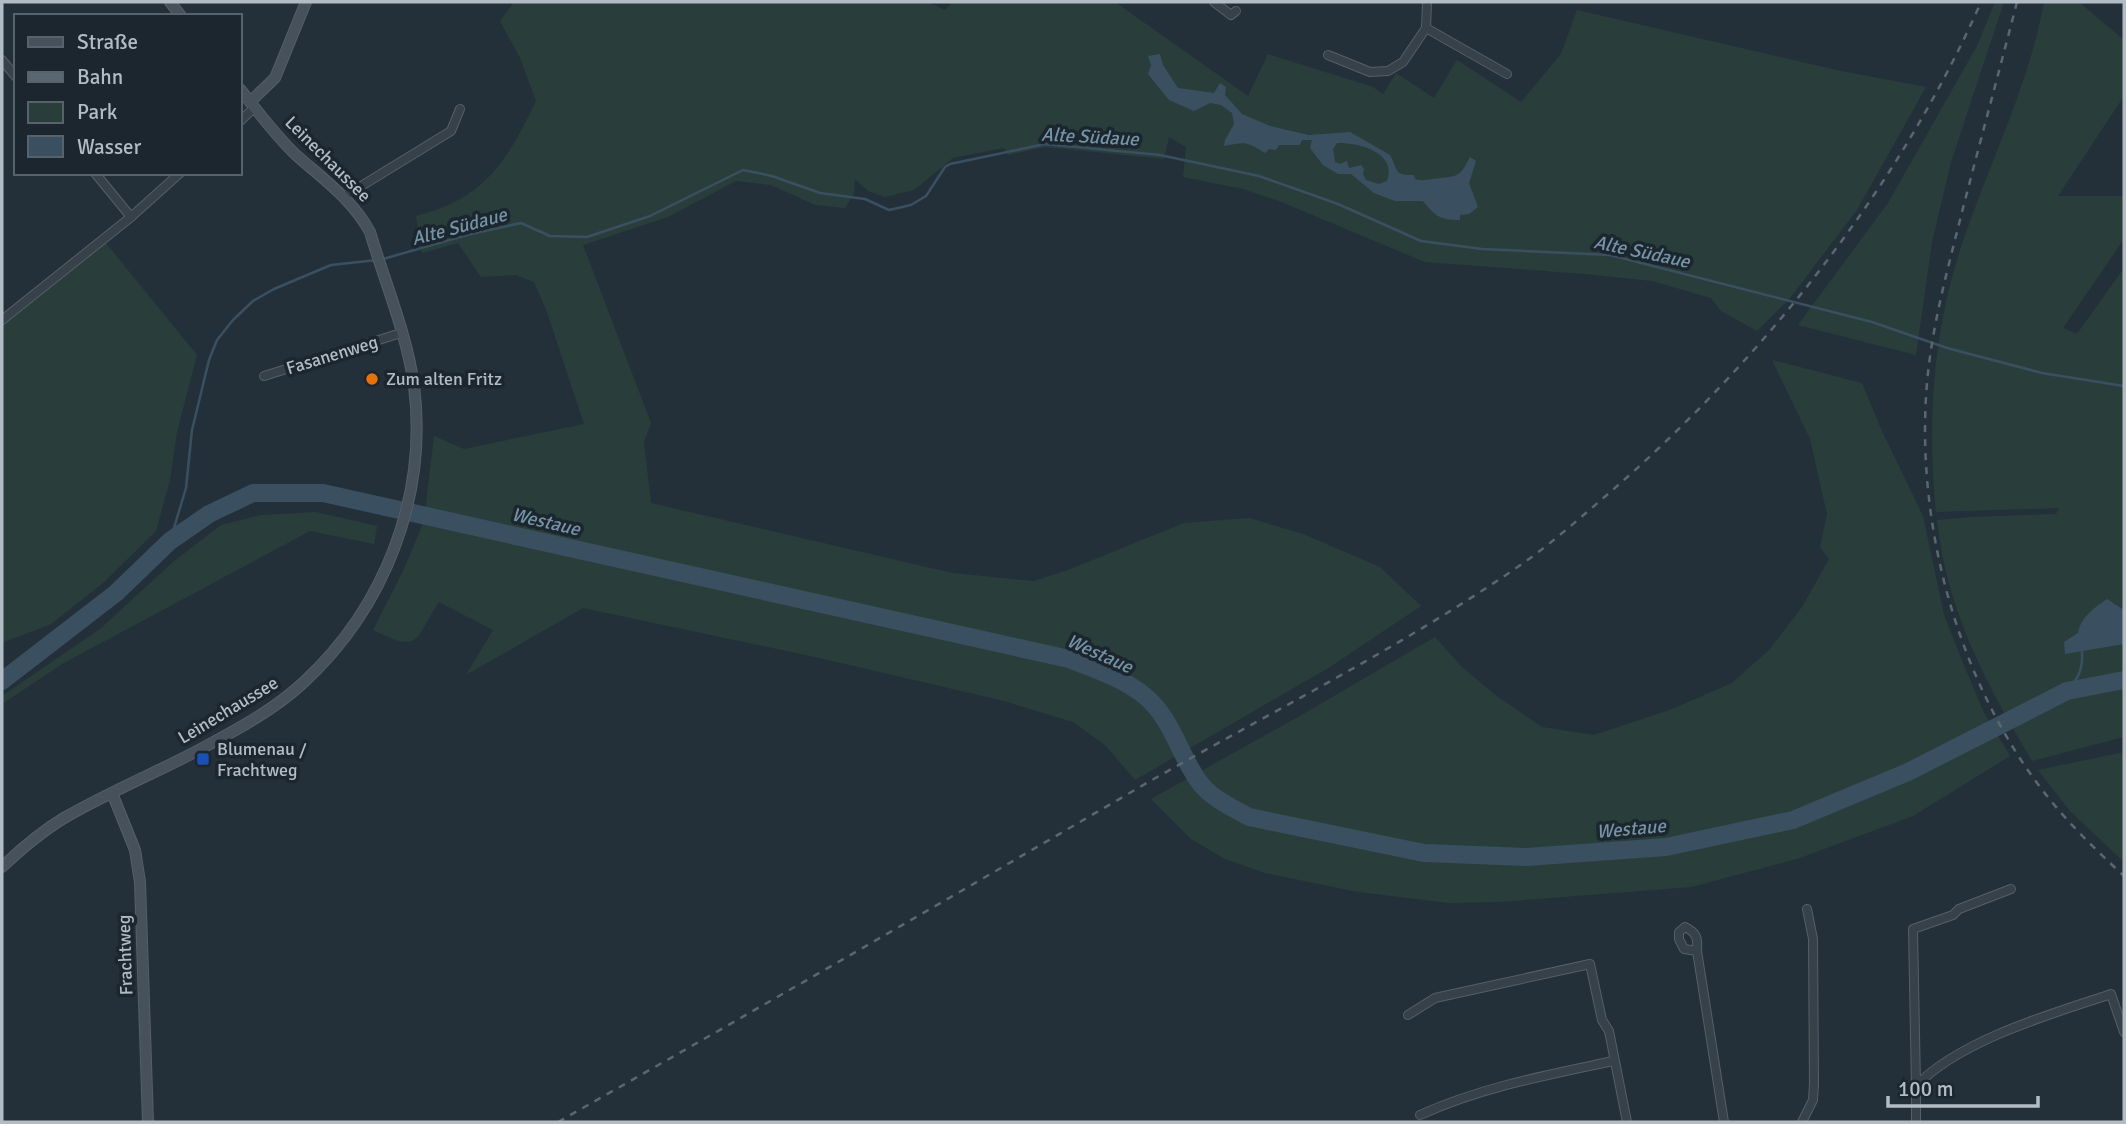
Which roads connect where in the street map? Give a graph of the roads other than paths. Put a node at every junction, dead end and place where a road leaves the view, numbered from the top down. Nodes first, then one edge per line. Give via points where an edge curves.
1 (306, 2) edge
2 (1214, 2) edge
3 (1427, 2) edge
4 (1236, 11) dead end
5 (1426, 28) junction
6 (1328, 55) dead end
7 (2, 60) edge
8 (1507, 74) dead end
9 (14, 75) edge
10 (242, 92) edge
11 (252, 105) junction
12 (460, 109) dead end
13 (242, 118) edge
14 (97, 175) edge
15 (178, 175) edge
16 (345, 196) junction
17 (131, 217) junction
18 (2, 320) edge
19 (401, 333) junction
20 (264, 376) dead end
21 (112, 793) junction
22 (2, 867) edge
23 (2011, 889) dead end
24 (1807, 909) dead end
25 (1697, 951) dead end
26 (1408, 1015) dead end
27 (2124, 1032) edge
28 (1614, 1061) junction
29 (1916, 1086) junction
30 (1420, 1115) dead end
31 (148, 1122) edge
32 (1627, 1122) edge
33 (1724, 1122) edge
34 (1802, 1122) edge
35 (1916, 1122) edge

1 - 11 street via 275,78
2 - 4 street via 1231,15
3 - 5 street
5 - 6 street via 1403,62 1388,71 1370,72
5 - 8 street
7 - 9 street
10 - 11 street, Leinechaussee
11 - 13 street
11 - 16 street, Leinechaussee via 279,138
12 - 16 street via 451,131
14 - 17 street
15 - 17 street
16 - 19 street, Leinechaussee via 373,242
17 - 18 street
19 - 20 street, Fasanenweg
19 - 21 street, Leinechaussee via 417,411 412,481 396,546 355,626 302,684 247,723
21 - 22 street, Leinechaussee via 63,818
21 - 31 street, Frachtweg via 135,850 141,883
23 - 29 street via 1913,929
24 - 34 street via 1813,939 1814,1084
25 - 33 street
26 - 28 street via 1435,998 1590,964
27 - 29 street via 2111,994 2005,1032 1960,1054
28 - 30 street via 1514,1081
28 - 32 street
29 - 35 street

